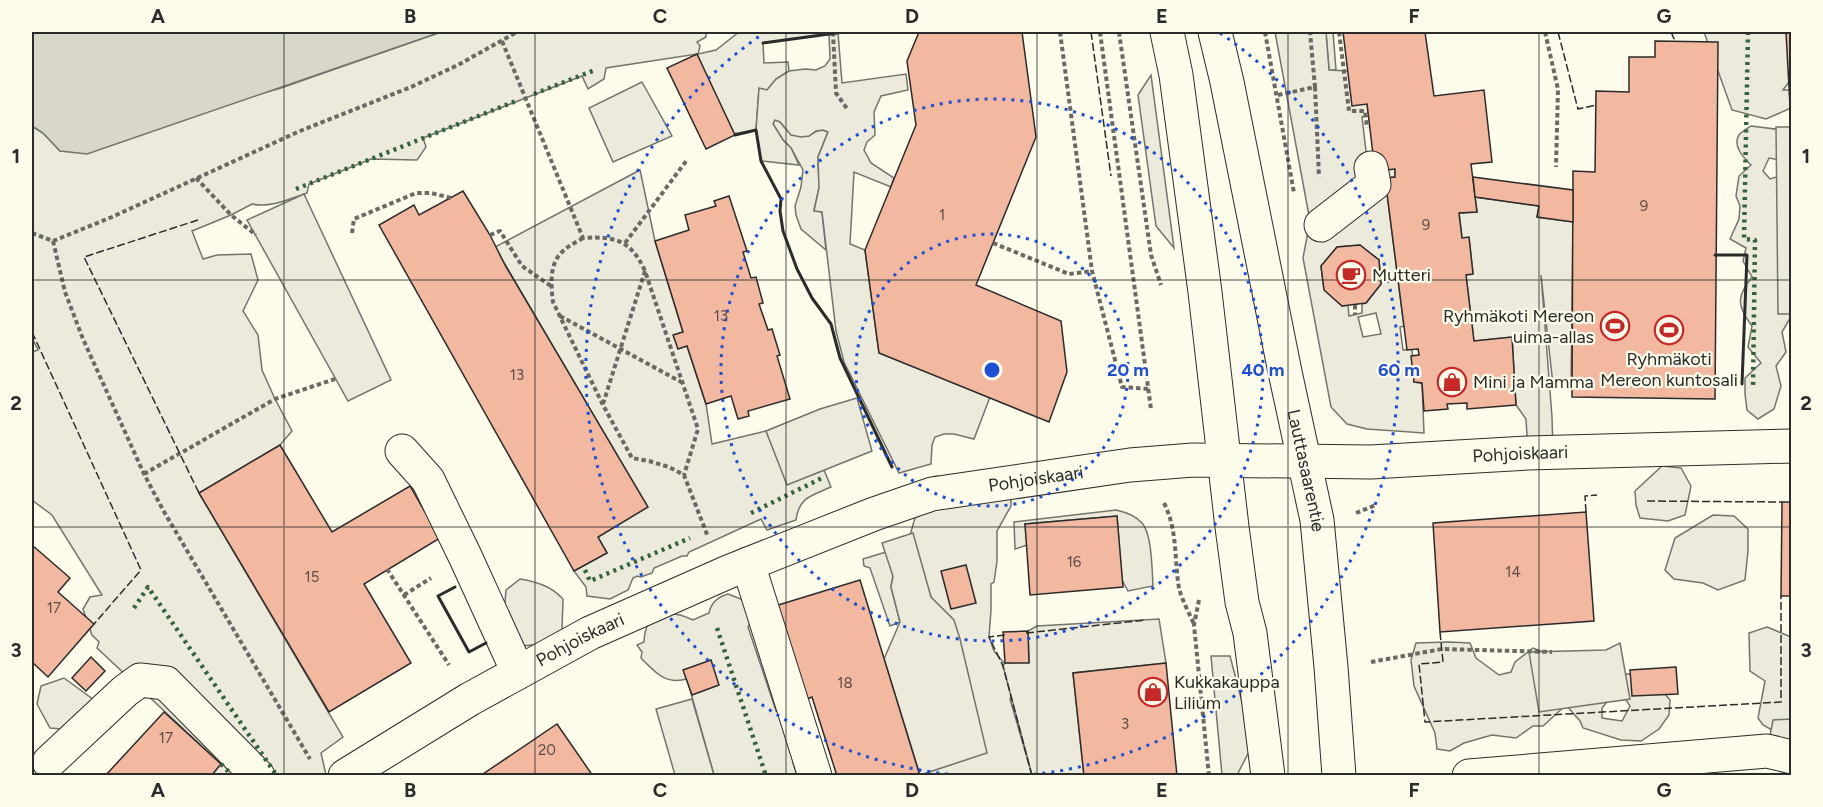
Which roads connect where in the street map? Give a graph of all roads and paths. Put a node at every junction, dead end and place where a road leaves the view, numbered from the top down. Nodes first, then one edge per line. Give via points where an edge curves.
1 (516, 32) edge
2 (833, 32) edge
3 (1060, 32) edge
4 (1101, 32) edge
5 (1119, 32) edge
6 (1167, 32) edge
7 (1215, 32) edge
8 (1265, 32) edge
9 (1310, 32) edge
10 (1339, 32) edge
11 (1545, 32) edge
12 (502, 41) junction
13 (1315, 87) junction
14 (848, 110) dead end
15 (1349, 111) dead end
16 (687, 160) dead end
17 (1556, 167) dead end
18 (1371, 168) dead end
19 (196, 178) junction
20 (451, 198) dead end
21 (1321, 225) joint
22 (32, 233) edge
23 (352, 233) dead end
24 (256, 235) dead end
25 (490, 235) dead end
26 (583, 238) junction
27 (53, 241) junction
28 (625, 243) junction
29 (993, 243) dead end
30 (645, 271) junction
31 (1092, 271) junction
32 (551, 286) junction
33 (1161, 286) dead end
34 (1355, 305) dead end
35 (1355, 315) dead end
36 (560, 316) junction
37 (621, 349) junction
38 (334, 379) dead end
39 (683, 384) junction
40 (1149, 389) junction
41 (603, 405) junction
42 (1151, 409) dead end
43 (1791, 446) edge
44 (402, 451) dead end
45 (1224, 461) junction
46 (1304, 461) junction
47 (144, 474) junction
48 (684, 475) junction
49 (1164, 503) dead end
50 (1376, 505) dead end
51 (1355, 513) dead end
52 (709, 540) dead end
53 (748, 564) junction
54 (387, 569) dead end
55 (1552, 652) dead end
56 (1331, 667) junction
57 (518, 672) junction
58 (470, 699) junction
59 (1791, 757) edge
60 (49, 762) dead end
61 (314, 766) dead end
62 (258, 776) edge
63 (345, 776) edge
64 (814, 776) edge
65 (1209, 776) edge
66 (1268, 776) edge
67 (1339, 776) edge
68 (1468, 776) edge

1 - 12 path
2 - 14 path via 836,93
3 - 31 path
4 - 40 path
5 - 33 path via 1150,255
6 - 45 street via 1204,281
7 - 46 street, Lauttasaarentie
8 - 13 path via 1278,94
9 - 13 path
10 - 15 path
11 - 17 path via 1558,89
12 - 19 path via 458,65
12 - 26 path
13 - 21 path
16 - 28 path
18 - 21 street via 1374,184
19 - 24 path
19 - 27 path
20 - 23 path via 416,193 354,219
22 - 27 path
25 - 32 path via 500,231 522,266
26 - 28 path via 602,237
26 - 32 path via 561,253 553,267
27 - 47 path via 65,292 83,339
28 - 30 path via 638,255
29 - 31 path via 1069,274
30 - 37 path
30 - 39 path
31 - 40 path via 1122,387
32 - 36 path
34 - 35 path
36 - 37 path
36 - 41 path
37 - 39 path
37 - 41 path
38 - 47 path via 275,399
39 - 48 path via 698,429
40 - 42 path
41 - 48 path via 632,458
43 - 46 street, Pohjoiskaari via 1528,453 1371,462
44 - 57 street via 428,480
45 - 46 street, Pohjoiskaari
45 - 53 street, Pohjoiskaari via 1130,465 932,494
45 - 66 street
46 - 56 street, Lauttasaarentie via 1317,520
47 - 61 path
48 - 52 path
49 - 65 path via 1174,532 1179,590 1194,624
50 - 51 path
53 - 57 street, Pohjoiskaari via 590,633
53 - 64 street
54 - 58 path
55 - 56 path via 1442,649
56 - 67 street, Lauttasaarentie
57 - 58 street, Pohjoiskaari
58 - 63 street, Pohjoiskaari
59 - 68 street via 1767,751
60 - 62 street via 140,680 166,683

